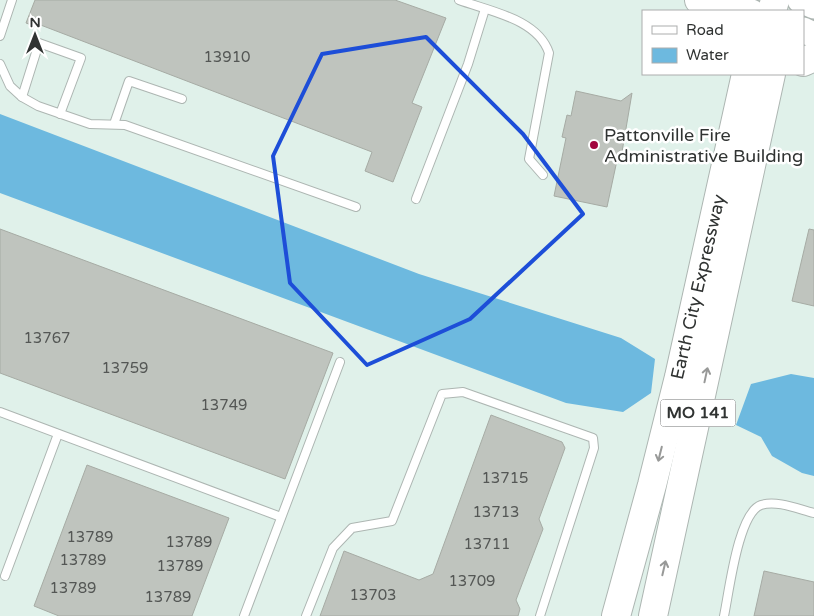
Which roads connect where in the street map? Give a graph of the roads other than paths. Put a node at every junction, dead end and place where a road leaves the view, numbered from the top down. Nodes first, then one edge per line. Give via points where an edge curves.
1 (12, 0) edge
2 (459, 0) edge
3 (699, 0) edge
4 (724, 0) edge
5 (800, 0) edge
6 (814, 6) edge
7 (485, 9) junction
8 (712, 10) edge
9 (750, 10) edge
10 (0, 36) edge
11 (0, 64) edge
12 (782, 75) edge
13 (755, 79) edge
14 (22, 97) junction
15 (182, 99) dead end
16 (60, 114) junction
17 (114, 124) junction
18 (543, 175) dead end
19 (416, 199) dead end
20 (356, 207) dead end
21 (340, 362) dead end
22 (0, 412) edge
23 (58, 434) junction
24 (814, 513) edge
25 (281, 517) junction
26 (5, 576) dead end
27 (244, 616) edge
28 (306, 616) edge
29 (540, 616) edge
30 (616, 616) edge
31 (654, 616) edge
32 (724, 616) edge

1 - 10 lane
2 - 7 lane
3 - 8 highway
4 - 9 street
5 - 6 main road
7 - 18 lane via 535,31 545,42 549,53 529,159
7 - 19 lane
11 - 14 lane via 10,86
12 - 13 highway
13 -> 30 highway, Earth City Expressway / MO 141
31 -> 13 highway, Earth City Expressway / MO 141
14 - 16 lane
14 - 16 lane via 40,43 81,58
15 - 17 lane via 129,81
16 - 17 lane via 90,124
17 - 20 lane via 125,124
21 - 25 lane
22 - 23 lane
23 - 25 lane
23 - 26 lane
24 - 32 lane via 773,504 753,511 739,547
25 - 27 lane
28 - 29 lane via 333,548 352,528 392,521 442,394 463,392 593,438 594,448

